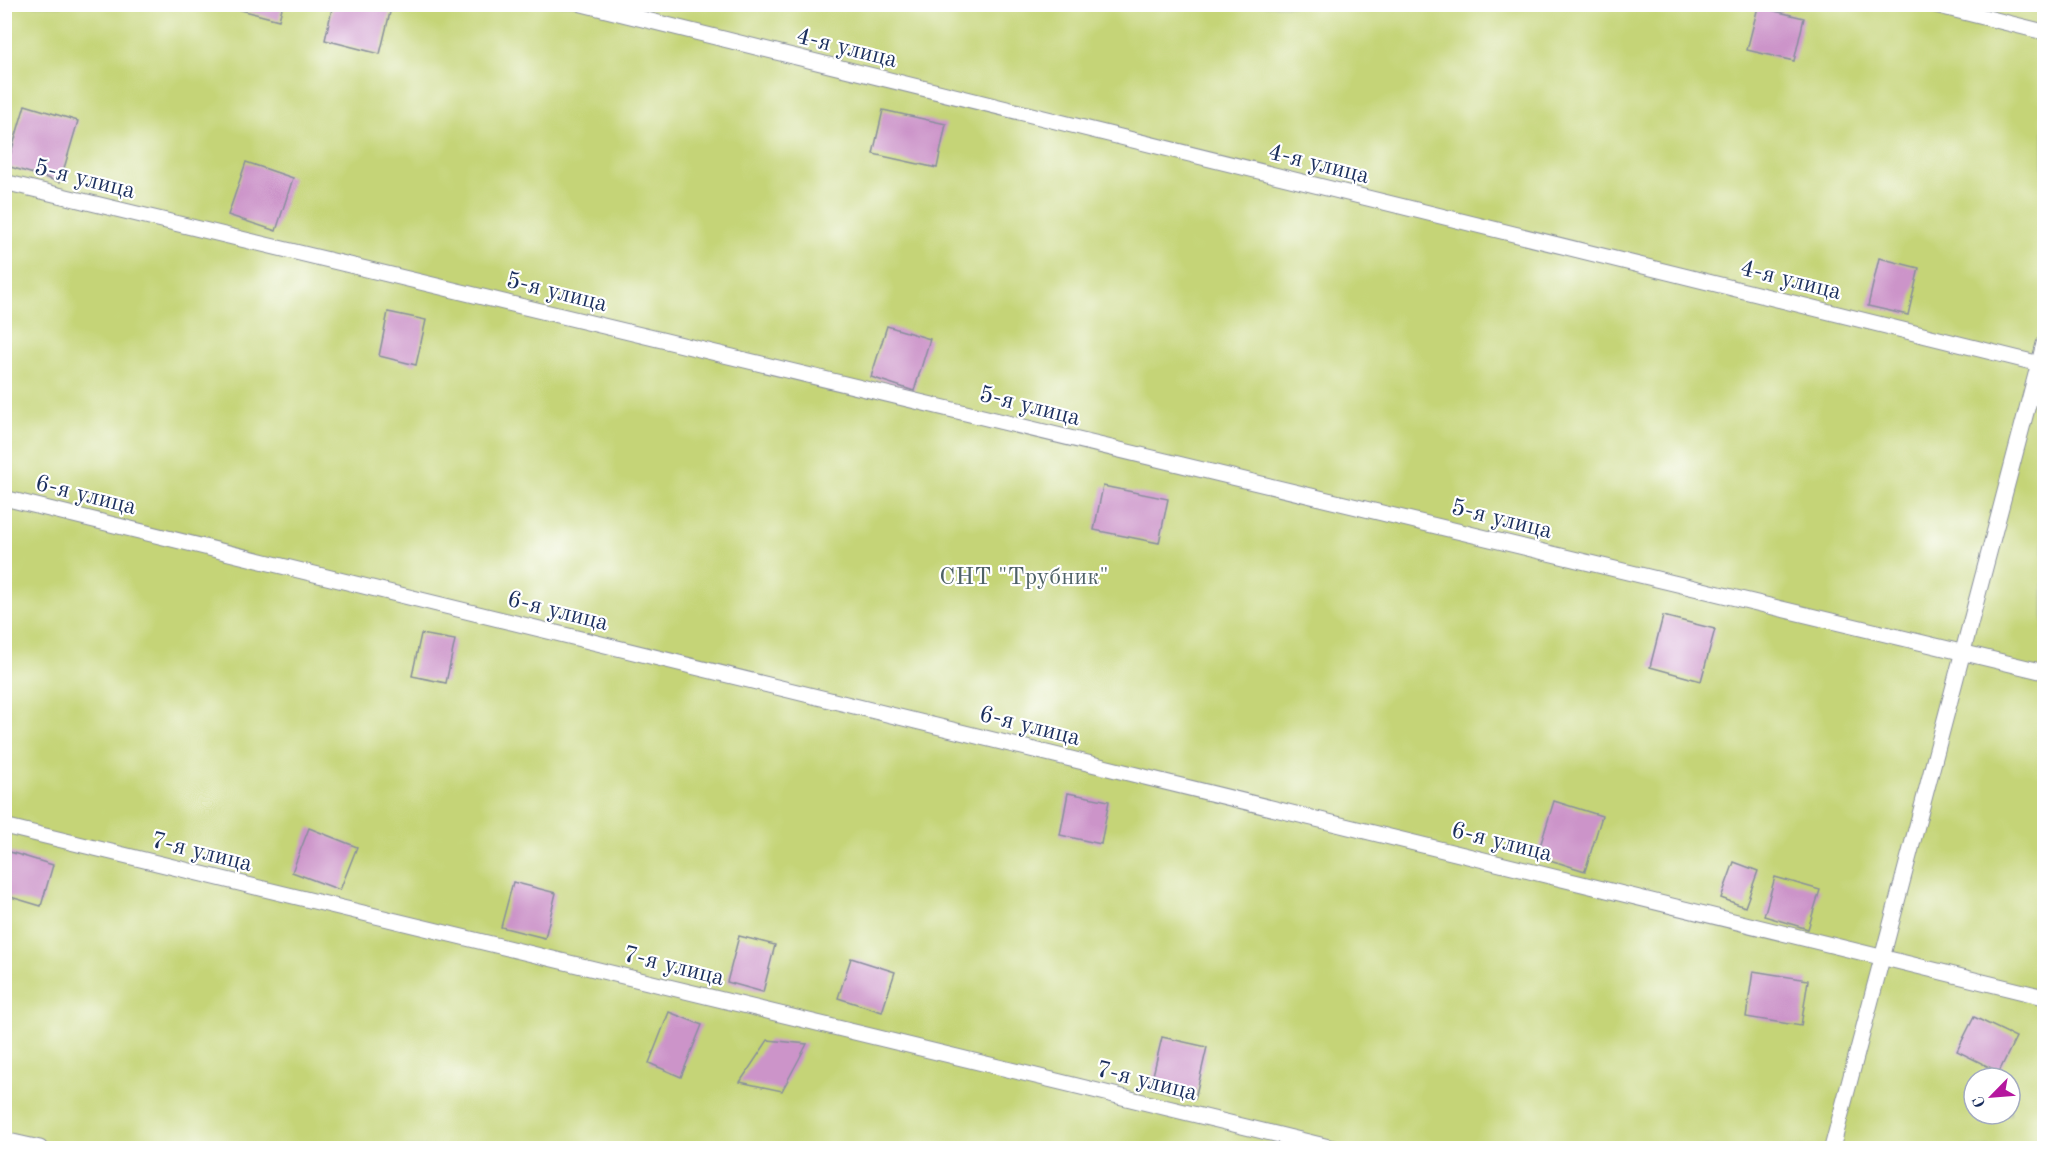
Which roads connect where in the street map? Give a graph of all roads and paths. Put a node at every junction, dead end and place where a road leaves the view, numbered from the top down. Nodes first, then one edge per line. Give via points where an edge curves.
1 (582, 4) edge
2 (1931, 4) edge
3 (2044, 32) edge
4 (4, 182) edge
5 (2044, 344) edge
6 (2042, 364) edge
7 (4, 498) edge
8 (1963, 652) junction
9 (2044, 672) edge
10 (4, 826) edge
11 (1882, 957) junction
12 (2044, 997) edge
13 (4, 1140) edge
14 (40, 1149) edge
15 (1334, 1149) edge
16 (1832, 1149) edge

1 - 6 lane, 4-я улица
2 - 3 lane
4 - 8 lane, 5-я улица
5 - 6 lane
6 - 8 lane
7 - 11 lane, 6-я улица
8 - 9 lane, 5-я улица
8 - 11 lane
10 - 15 lane, 7-я улица
11 - 12 lane, 6-я улица
11 - 16 lane
13 - 14 lane

